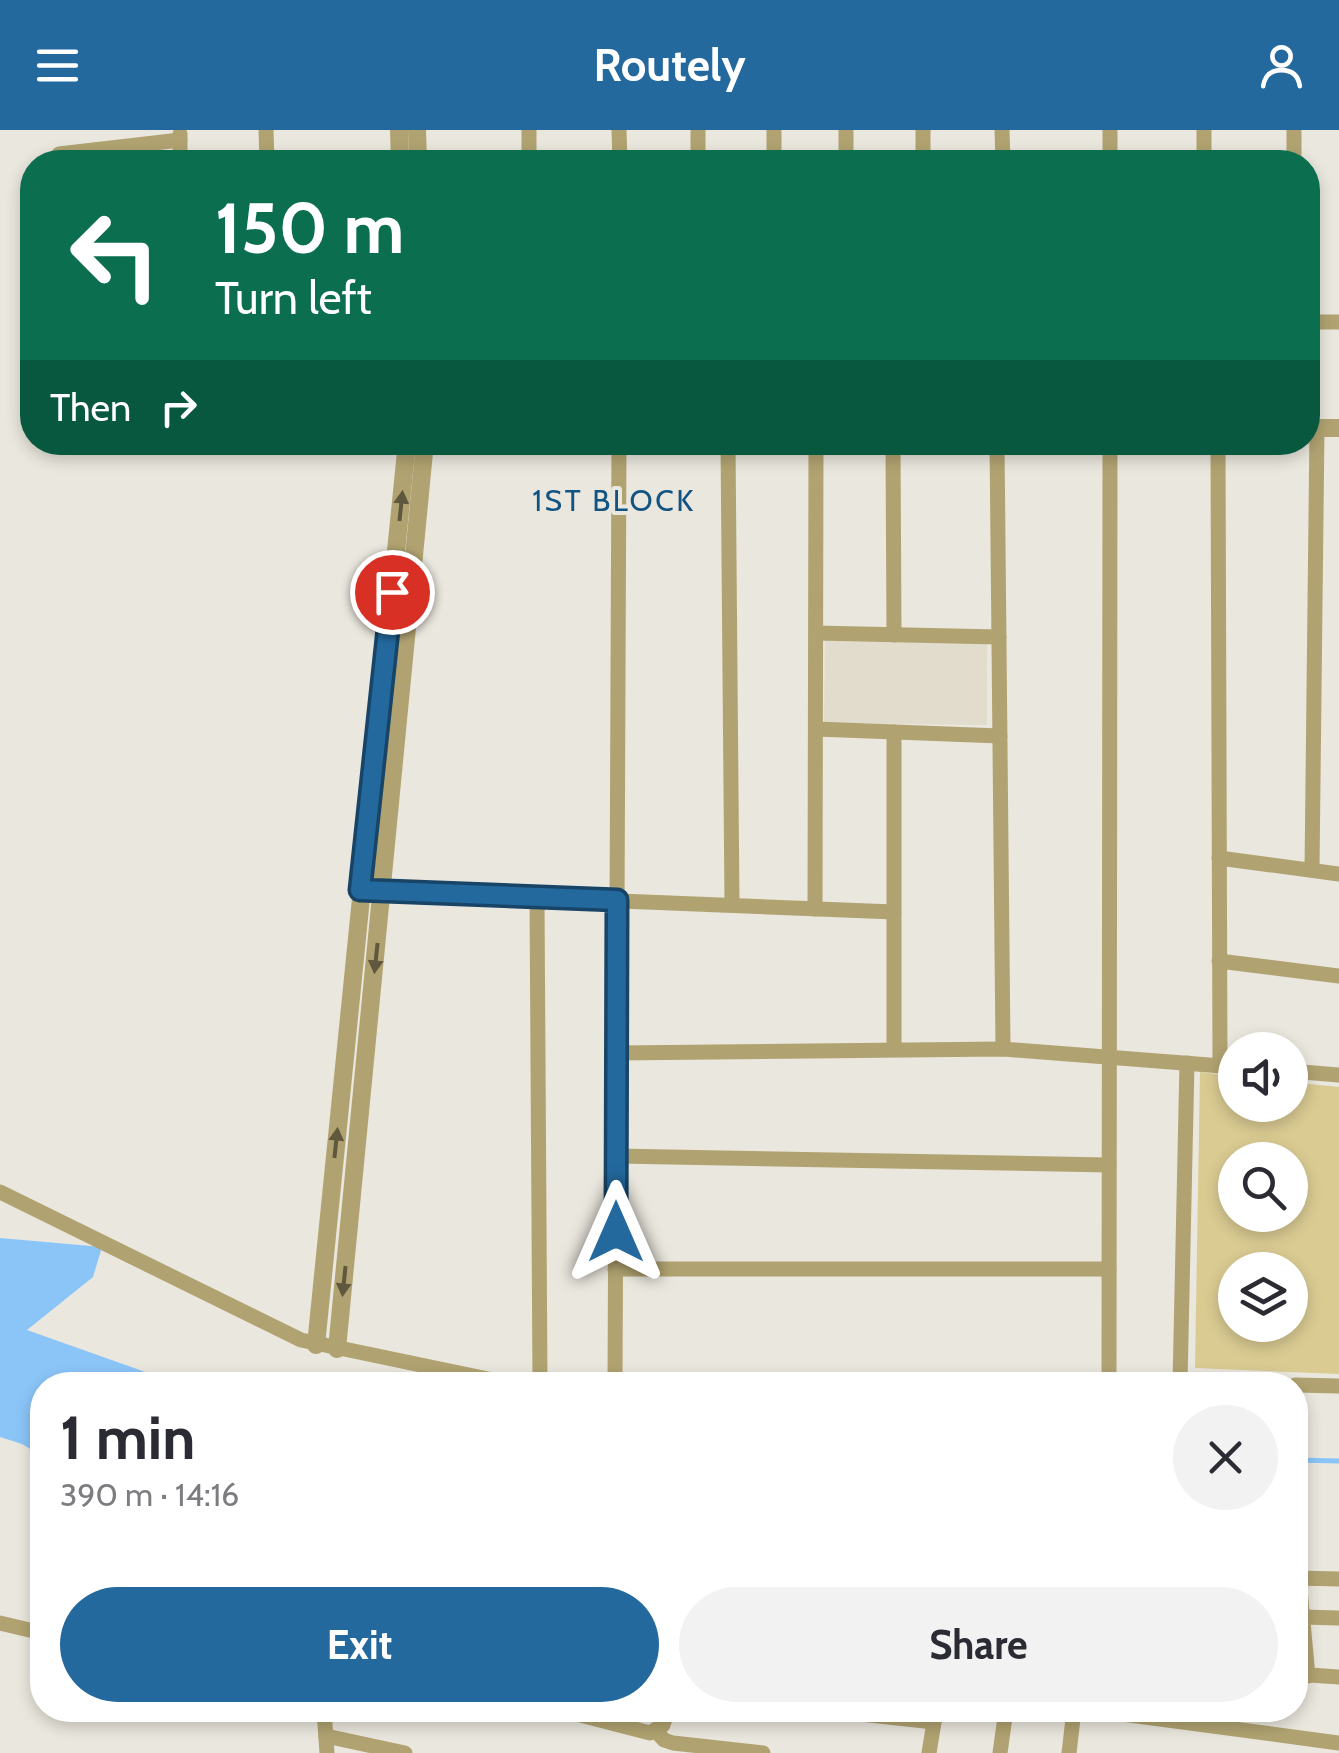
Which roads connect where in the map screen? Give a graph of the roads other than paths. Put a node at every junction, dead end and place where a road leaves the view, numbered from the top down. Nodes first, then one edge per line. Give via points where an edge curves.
1 (180, 135) edge
2 (84, 150) edge
3 (406, 455) edge
4 (424, 455) edge
5 (619, 455) edge
6 (728, 455) edge
7 (816, 455) edge
8 (893, 455) edge
9 (997, 455) edge
10 (1110, 455) edge
11 (1218, 455) edge
12 (1312, 455) edge
13 (816, 634) junction
14 (894, 635) junction
15 (999, 637) junction
16 (816, 729) junction
17 (894, 732) junction
18 (1000, 736) junction
19 (1219, 858) junction
20 (1312, 870) junction
21 (1339, 874) edge
22 (360, 890) junction
23 (383, 891) junction
24 (537, 897) junction
25 (617, 900) junction
26 (732, 905) junction
27 (816, 908) junction
28 (894, 912) junction
29 (1219, 961) junction
30 (1339, 976) edge
31 (1224, 1032) edge
32 (894, 1048) junction
33 (1003, 1048) junction
34 (616, 1052) junction
35 (1109, 1057) junction
36 (1187, 1063) junction
37 (1218, 1065) edge
38 (1308, 1072) edge
39 (1339, 1075) edge
40 (616, 1156) junction
41 (1109, 1165) junction
42 (0, 1192) edge
43 (616, 1269) junction
44 (1109, 1269) junction
45 (316, 1345) junction
46 (337, 1349) junction
47 (452, 1372) edge
48 (540, 1372) edge
49 (615, 1372) edge
50 (1109, 1372) edge
51 (1180, 1372) edge
52 (1308, 1386) edge
53 (1339, 1386) edge
54 (1308, 1578) edge
55 (1339, 1579) edge
56 (1339, 1618) edge
57 (0, 1624) edge
58 (1308, 1624) edge
59 (30, 1630) edge
60 (1308, 1675) edge
61 (1339, 1677) edge
62 (606, 1722) edge
63 (664, 1722) edge
64 (934, 1722) edge
65 (1004, 1722) edge
66 (1073, 1722) edge
67 (1182, 1722) edge
68 (656, 1731) junction
69 (1339, 1743) edge
70 (327, 1744) edge
71 (404, 1753) edge
72 (763, 1753) edge
73 (929, 1753) edge
74 (1000, 1753) edge
75 (1069, 1753) edge

1 - 2 street
22 -> 3 street
4 - 23 street
5 - 25 street
6 - 26 street
7 - 13 street
8 - 14 street
9 - 15 street
10 - 35 street
11 - 19 street
12 - 20 street
13 - 14 street
13 - 16 street
14 - 15 street
15 - 18 street
16 - 17 street
16 - 27 street
17 - 18 street
17 - 28 street
18 - 33 street
19 - 20 street
19 - 29 street
20 - 21 street
22 - 23 street
45 -> 22 street
23 - 24 street
23 -> 46 street
24 - 25 street
24 - 48 street
25 - 26 street
25 - 34 street
26 - 27 street
27 - 28 street
28 - 32 street
29 - 30 street
29 - 31 street
32 - 33 street
32 - 34 street
33 - 35 street
34 - 40 street
35 - 36 street
35 - 41 street
36 - 37 street
36 - 51 street
38 - 39 street
40 - 41 street
40 - 43 street
41 - 44 street
42 - 45 street
43 - 44 street
43 - 49 street
44 - 50 street
45 - 46 street
46 - 47 street
52 - 53 street
54 - 55 street
56 - 58 street
57 - 59 street
60 - 61 street
62 - 68 street
63 - 68 street
64 - 73 street
65 - 74 street
66 - 75 street
67 - 69 street
68 - 72 street via 673,1742
70 - 71 street

